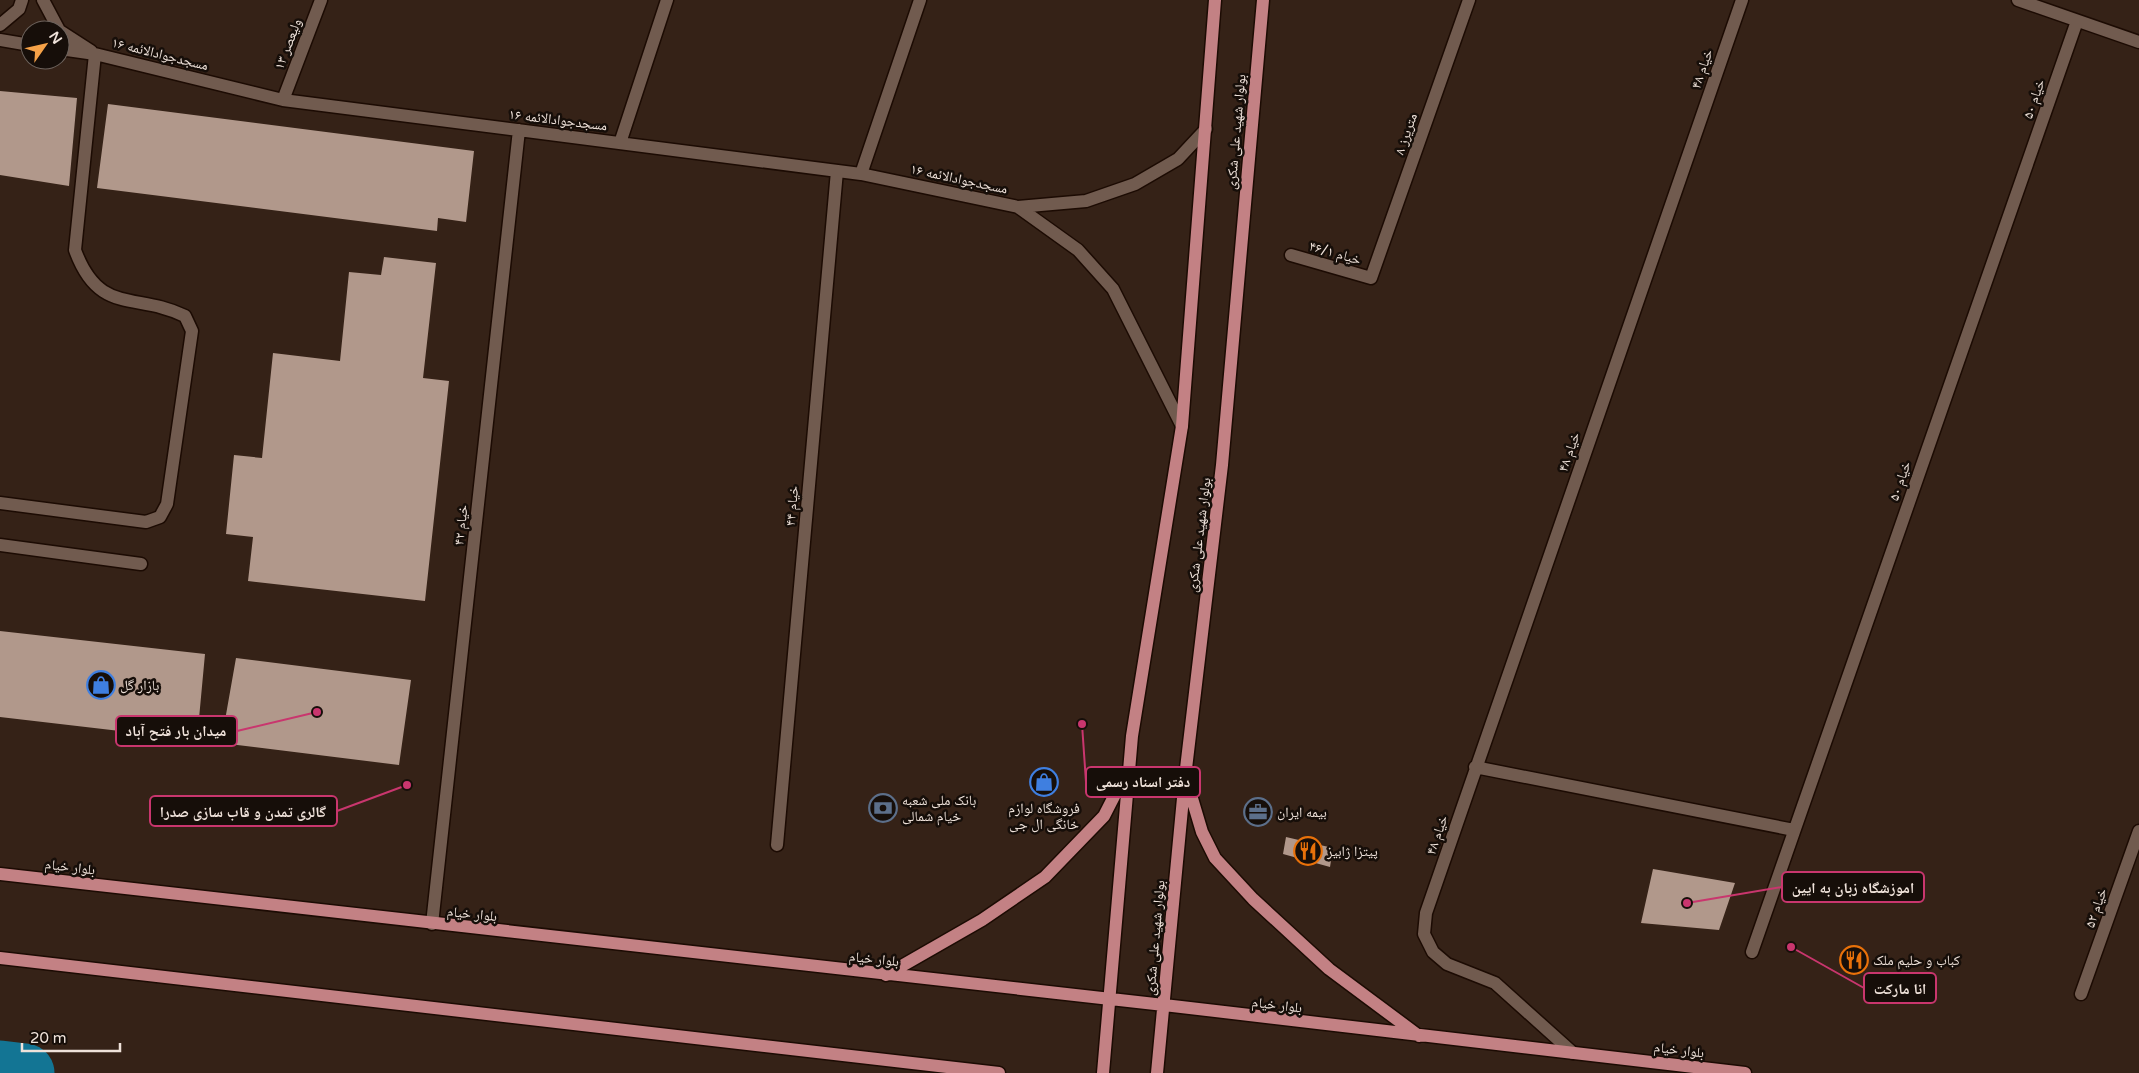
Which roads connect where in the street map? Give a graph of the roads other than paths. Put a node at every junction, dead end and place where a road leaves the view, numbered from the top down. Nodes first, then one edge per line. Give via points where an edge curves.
1 (22, 0) edge
2 (42, 0) edge
3 (321, 0) edge
4 (667, 0) edge
5 (920, 0) edge
6 (1215, 0) edge
7 (1263, 0) edge
8 (1469, 0) edge
9 (1742, 0) edge
10 (2021, 0) edge
11 (54, 20) edge
12 (2078, 21) junction
13 (0, 25) edge
14 (70, 37) edge
15 (0, 40) edge
16 (2139, 42) edge
17 (20, 43) edge
18 (70, 50) edge
19 (95, 54) junction
20 (283, 100) junction
21 (1206, 129) junction
22 (519, 130) junction
23 (620, 142) junction
24 (837, 171) junction
25 (861, 174) junction
26 (1018, 207) junction
27 (1291, 255) dead end
28 (1372, 278) joint
29 (1182, 426) junction
30 (0, 504) edge
31 (0, 544) edge
32 (141, 564) dead end
33 (1475, 767) junction
34 (1128, 768) junction
35 (1185, 777) junction
36 (1794, 830) junction
37 (2139, 833) edge
38 (777, 845) dead end
39 (0, 874) edge
40 (432, 924) junction
41 (1752, 952) dead end
42 (0, 958) edge
43 (886, 975) junction
44 (2081, 994) dead end
45 (1109, 1000) junction
46 (1164, 1005) junction
47 (1419, 1036) junction
48 (1573, 1053) junction
49 (922, 1064) junction
50 (937, 1073) edge
51 (999, 1073) edge
52 (1103, 1073) edge
53 (1158, 1073) edge
54 (1745, 1073) edge

1 - 13 street via 19,9
2 - 11 street
3 - 20 street, ولیعصر ۱۳
4 - 23 street
5 - 25 street
6 - 21 main road
7 - 35 main road, بولوار شهید علی شکری via 1222,465
8 - 28 street, ۸ متریرز
9 - 33 street, خیام ۴۸
10 - 12 street
12 - 16 street
12 - 36 street, خیام ۵۰
14 - 19 street
15 - 17 street
18 - 19 street
19 - 20 street, مسجدجوادالائمه ۱۶
19 - 30 street via 75,250 82,269 100,291 116,298 172,309 185,316 192,331 167,504 160,517 146,522
20 - 22 street, مسجدجوادالائمه ۱۶
21 - 26 street via 1178,159 1135,184 1086,201
21 - 29 main road
22 - 23 street, مسجدجوادالائمه ۱۶
22 - 40 street, خیام ۴۲
23 - 24 street, مسجدجوادالائمه ۱۶
24 - 25 street, مسجدجوادالائمه ۱۶
24 - 38 street, خیام ۴۴
25 - 26 street, مسجدجوادالائمه ۱۶
26 - 29 street via 1078,250 1113,290
27 - 28 street, خیام ۴۶/۱
29 - 34 main road
31 - 32 street
33 - 36 street
33 - 48 street, خیام ۴۸ via 1426,914 1424,934 1433,952 1447,964 1495,983
34 - 43 main road via 1104,816 1045,876 982,920
34 - 45 main road
35 - 46 main road, بولوار شهید علی شکری
35 - 47 main road via 1202,832 1215,858 1253,899 1329,969
36 - 41 street, خیام ۵۰
37 - 44 street, خیام ۵۲
39 - 40 main road, بلوار خیام
40 - 43 main road, بلوار خیام
42 - 49 main road
43 - 45 main road, بلوار خیام
45 - 46 main road, بلوار خیام
45 - 52 main road
46 - 47 main road, بلوار خیام
46 - 53 main road, بولوار شهید علی شکری
47 - 48 main road, بلوار خیام
48 - 54 main road, بلوار خیام
49 - 50 main road
49 - 51 main road

